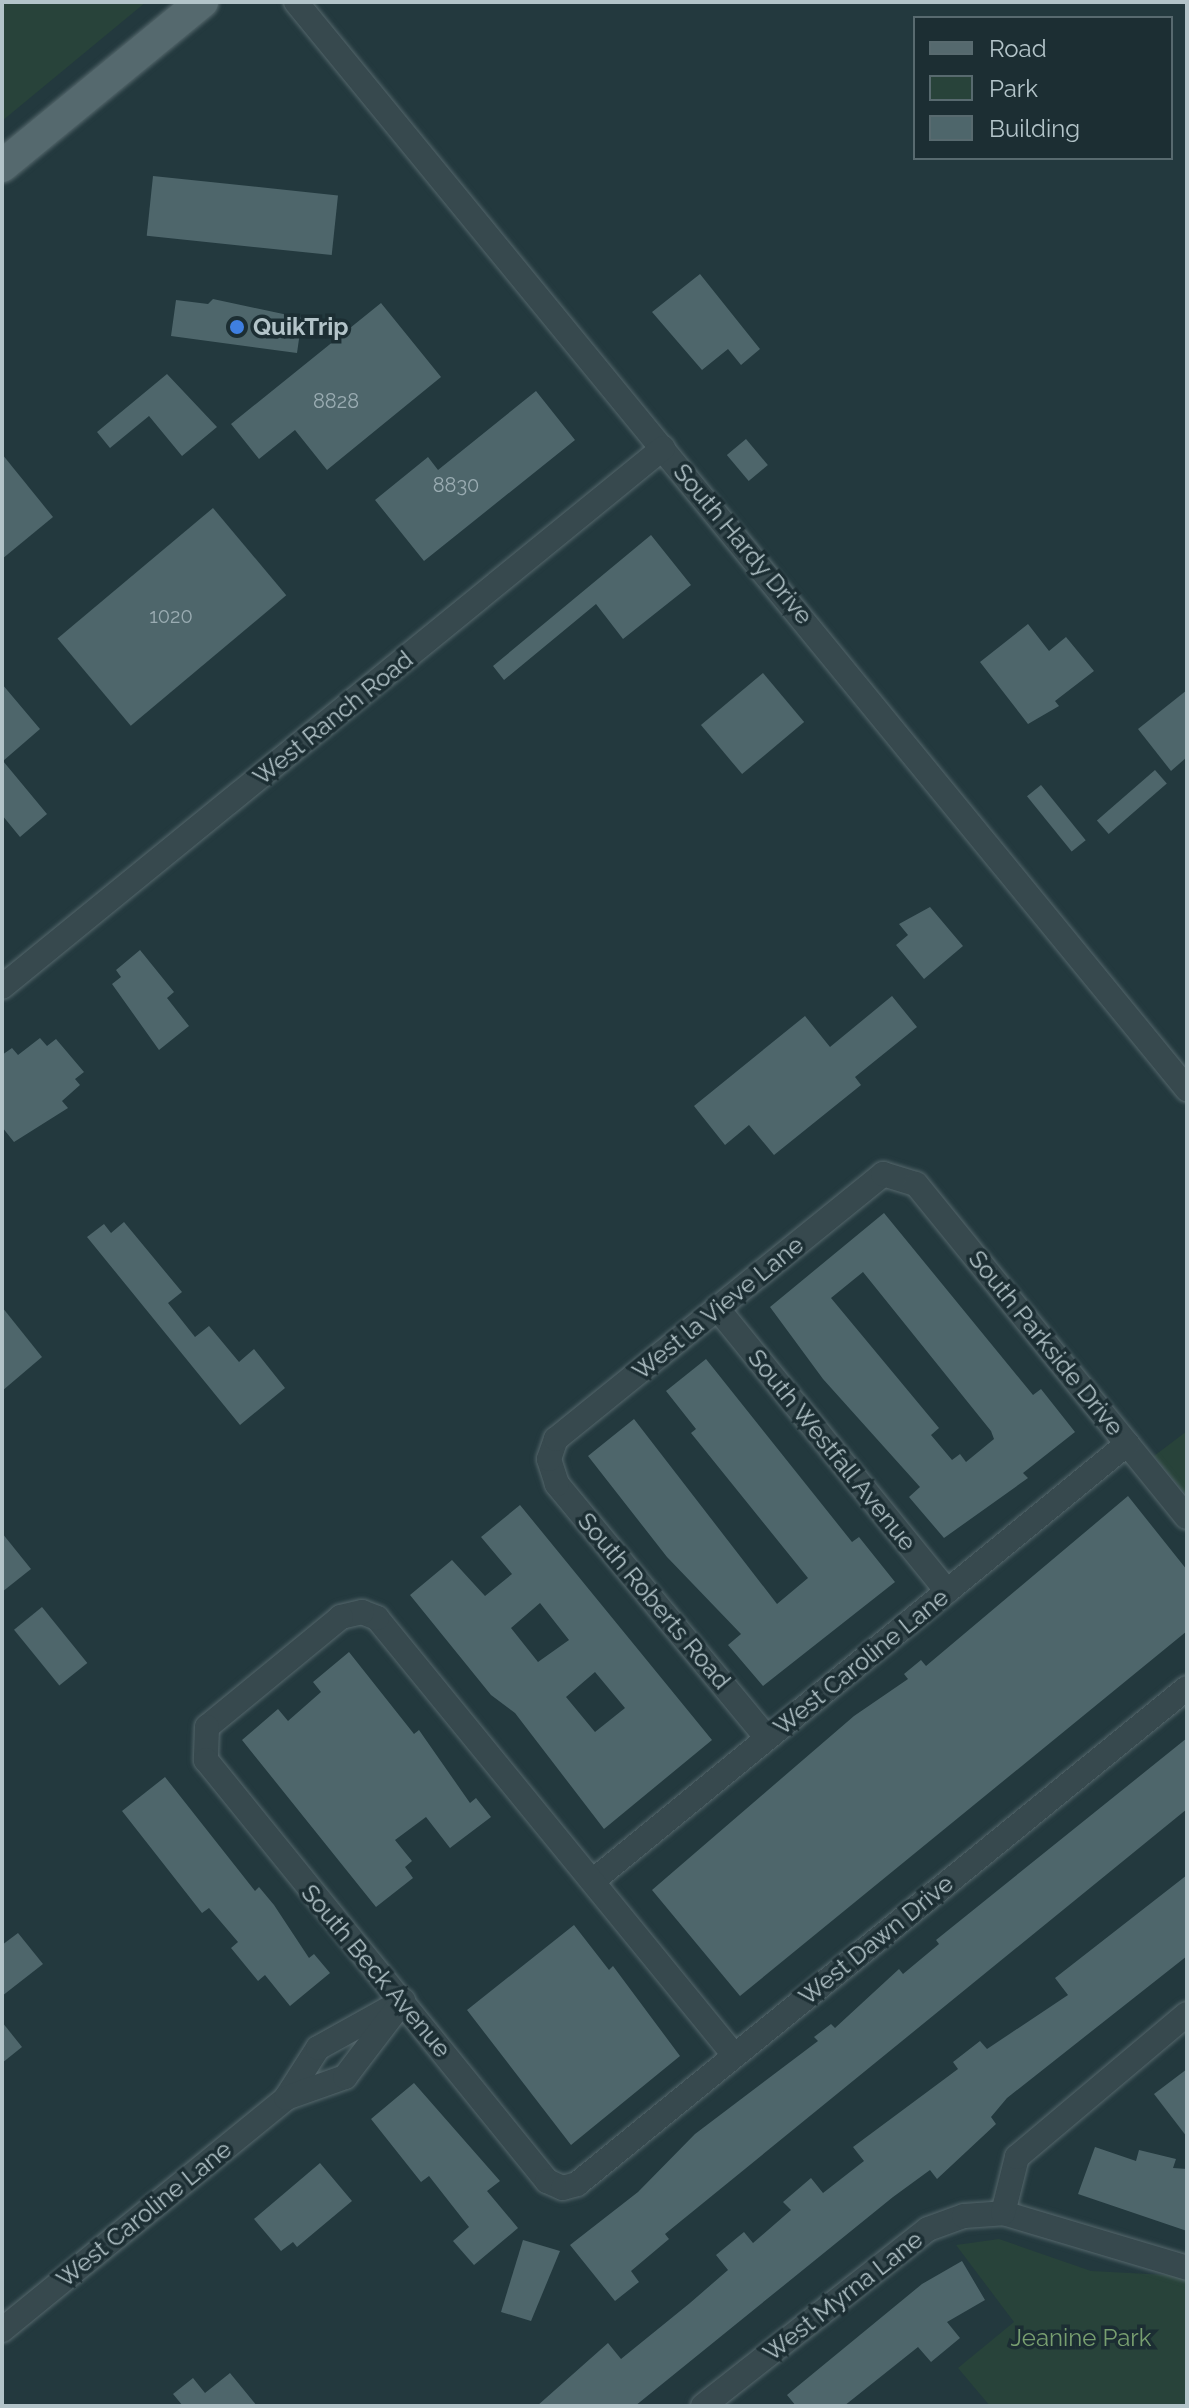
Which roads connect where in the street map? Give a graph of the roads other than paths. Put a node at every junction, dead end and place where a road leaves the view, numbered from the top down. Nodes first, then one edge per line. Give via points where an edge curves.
1 (202, 2) edge
2 (296, 2) edge
3 (2, 166) edge
4 (663, 448) junction
5 (2, 987) edge
6 (1187, 1089) edge
7 (900, 1175) joint
8 (717, 1308) junction
9 (1127, 1444) junction
10 (549, 1459) joint
11 (1187, 1517) edge
12 (947, 1591) junction
13 (1187, 1688) edge
14 (767, 1738) junction
15 (594, 1880) junction
16 (403, 2001) junction
17 (1187, 2014) edge
18 (734, 2055) junction
19 (286, 2098) junction
20 (563, 2188) joint
21 (1003, 2213) junction
22 (1187, 2268) edge
23 (2, 2330) edge
24 (703, 2406) edge

1 - 3 main road
2 - 4 street, South Hardy Drive
4 - 5 street, West Ranch Road
4 - 6 street, South Hardy Drive
7 - 8 street, West la Vieve Lane via 883,1174
7 - 9 street, South Parkside Drive via 918,1185
8 - 10 street, West la Vieve Lane via 556,1439
8 - 12 street, South Westfall Avenue
9 - 11 street, South Parkside Drive
9 - 12 street, West Caroline Lane
10 - 14 street, South Roberts Road via 557,1484
12 - 14 street, West Caroline Lane
13 - 18 street, West Dawn Drive
14 - 15 street, West Caroline Lane
15 - 16 street, South Beck Avenue via 395,1637 362,1612 341,1617 207,1727 202,1744 206,1760
15 - 18 street
16 - 19 street, West Caroline Lane via 318,2048
16 - 19 street, West Caroline Lane via 345,2077
16 - 20 street, South Beck Avenue via 547,2181
17 - 21 street via 1017,2157
18 - 20 street, West Dawn Drive via 577,2184
19 - 23 street, West Caroline Lane
21 - 22 street
21 - 24 street, West Myrna Lane via 964,2216 928,2229

